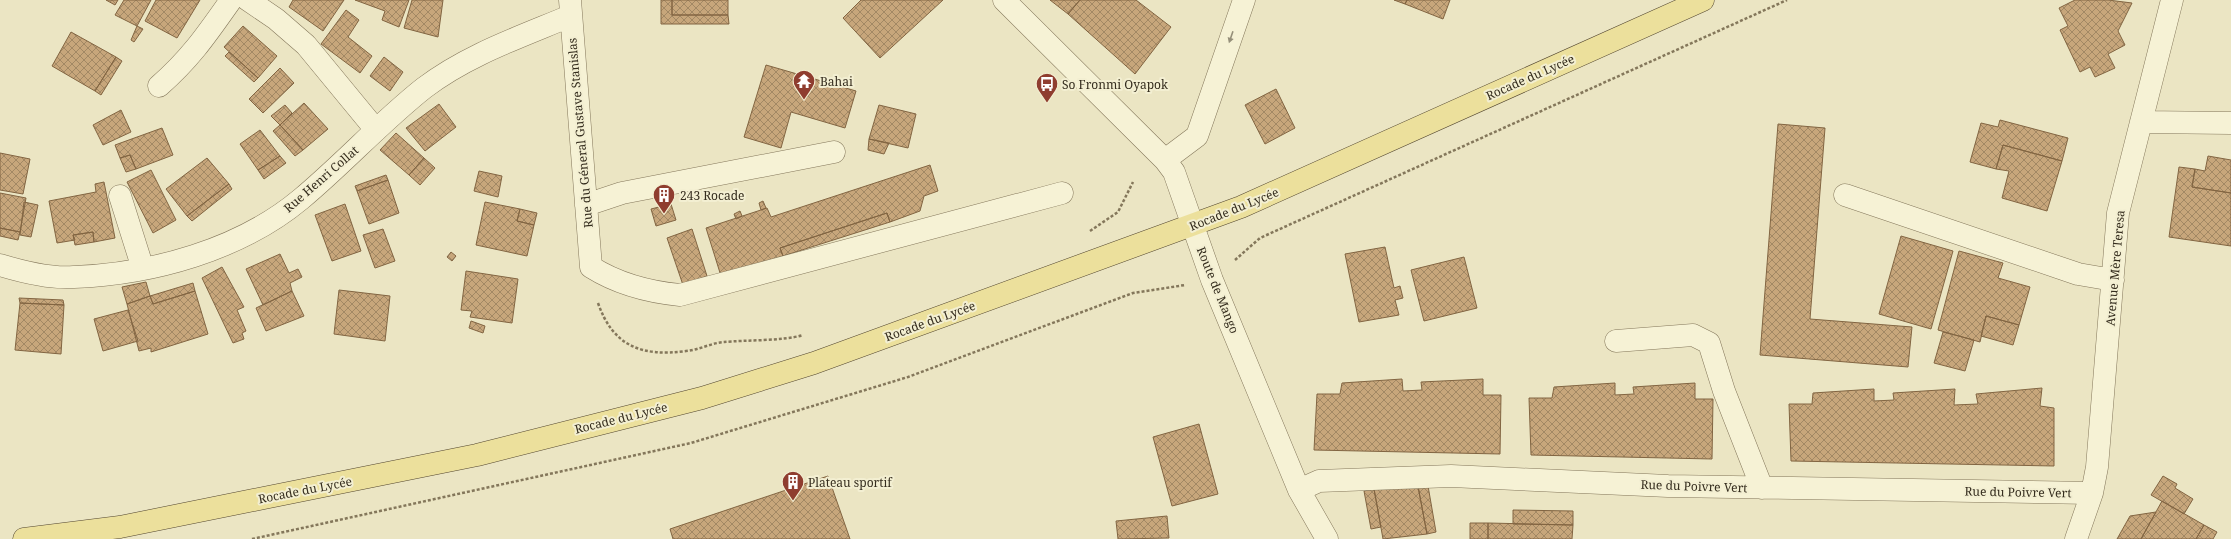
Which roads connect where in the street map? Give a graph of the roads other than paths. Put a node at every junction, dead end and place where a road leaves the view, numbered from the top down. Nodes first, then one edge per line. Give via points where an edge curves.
1 (231, 0) edge
2 (248, 0) edge
3 (1004, 0) edge
4 (1244, 0) edge
5 (1702, 0) edge
6 (2172, 0) edge
7 (570, 8) edge
8 (160, 86) dead end
9 (2141, 122) junction
10 (2231, 123) edge
11 (376, 130) junction
12 (834, 152) dead end
13 (1165, 160) junction
14 (1062, 193) dead end
15 (1845, 195) dead end
16 (120, 196) dead end
17 (586, 205) junction
18 (1193, 226) junction
19 (0, 265) edge
20 (143, 269) junction
21 (2113, 280) junction
22 (1616, 341) dead end
23 (1762, 488) junction
24 (1299, 490) junction
25 (2092, 494) junction
26 (120, 527) junction
27 (24, 539) edge
28 (78, 539) edge
29 (1327, 539) edge
30 (2076, 539) edge

1 - 8 street via 199,46
2 - 11 street via 276,19 306,45
3 - 13 street, Route de Mango
4 -> 13 street via 1197,136
5 - 18 main road, Rocade du Lycée via 1241,207
6 - 9 street, Avenue Mère Teresa
7 - 11 street, Rue Henri Collat via 450,71 424,88
7 - 17 street, Rue du Géneral Gustave Stanislas
9 - 10 street
9 - 21 street, Avenue Mère Teresa via 2118,213
11 - 20 street, Rue Henri Collat via 300,200 274,218 213,249
12 - 17 street via 622,193
13 - 18 street, Route de Mango via 1174,172
14 - 17 street, Rue du Géneral Gustave Stanislas via 680,295 639,288 604,275 591,267
15 - 21 street via 2078,274
16 - 20 street
18 - 24 street, Route de Mango via 1212,280
18 - 26 main road, Rocade du Lycée via 814,363 702,398 477,455
19 - 20 street, Rue Henri Collat via 34,274 72,278
21 - 25 street, Avenue Mère Teresa via 2097,467
22 - 23 street via 1693,335 1709,343 1724,391
23 - 24 street, Rue du Poivre Vert via 1451,476 1319,481
23 - 25 street, Rue du Poivre Vert
24 - 29 street, Route de Mango
25 - 30 street, Avenue Mère Teresa
26 - 27 main road, Rocade du Lycée
26 - 28 main road, Rocade du Lycée

